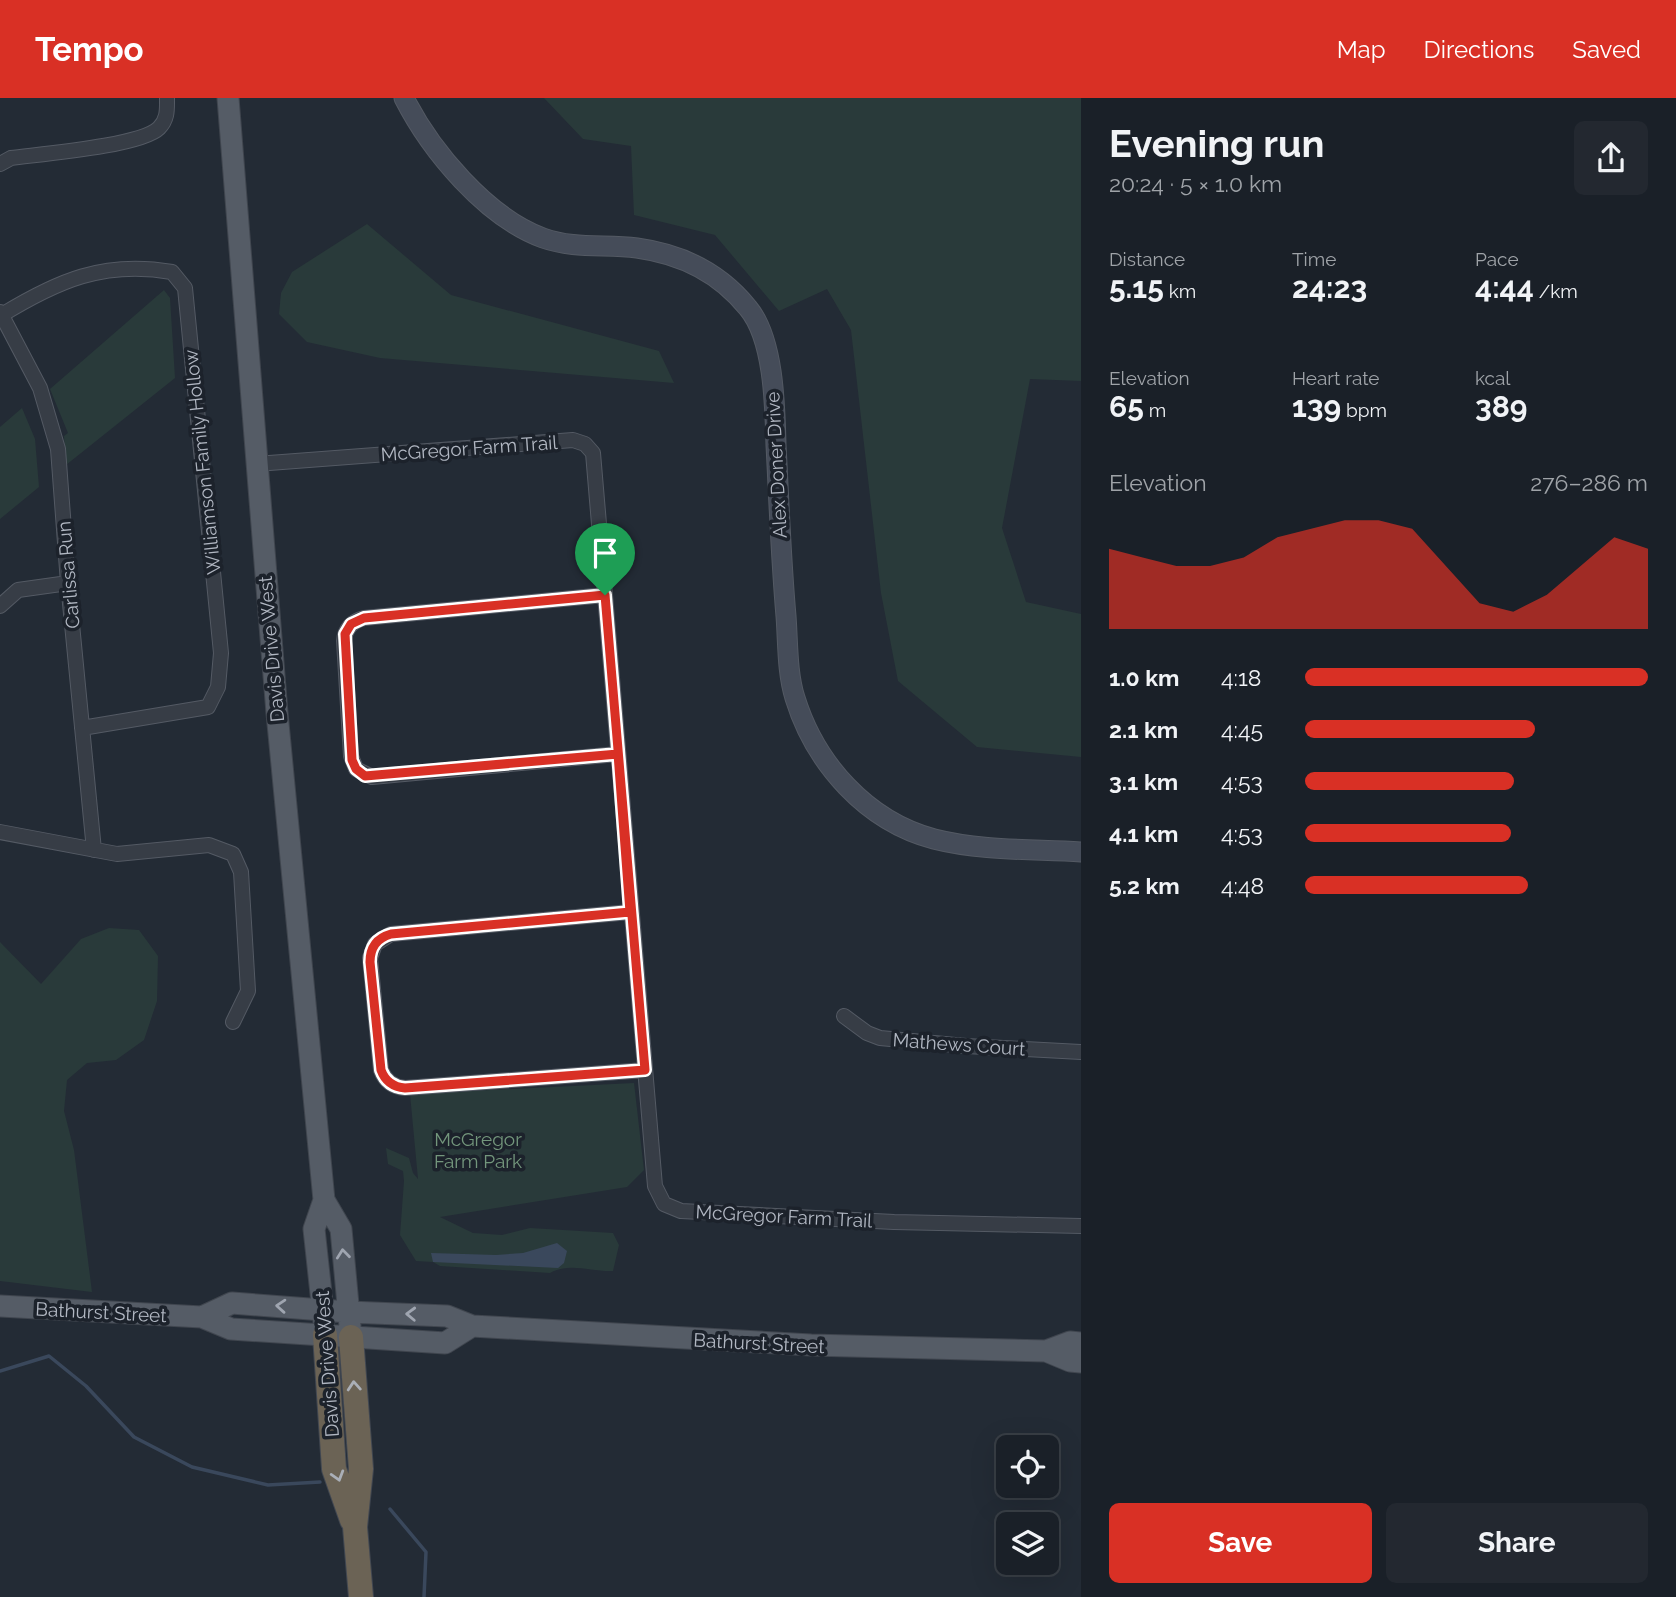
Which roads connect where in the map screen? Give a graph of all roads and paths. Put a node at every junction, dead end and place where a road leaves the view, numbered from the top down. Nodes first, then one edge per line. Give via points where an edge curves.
1 (167, 98) edge
2 (228, 98) edge
3 (404, 98) edge
4 (0, 164) edge
5 (1, 315) edge
6 (256, 464) junction
7 (68, 583) junction
8 (605, 595) junction
9 (0, 606) edge
10 (82, 728) junction
11 (618, 754) junction
12 (0, 832) edge
13 (94, 850) junction
14 (1081, 852) edge
15 (630, 912) junction
16 (844, 1016) dead end
17 (233, 1022) dead end
18 (1081, 1052) edge
19 (645, 1070) junction
20 (324, 1200) junction
21 (1081, 1226) edge
22 (0, 1306) edge
23 (324, 1308) junction
24 (349, 1312) junction
25 (202, 1317) junction
26 (472, 1326) junction
27 (325, 1335) junction
28 (351, 1337) junction
29 (1081, 1343) edge
30 (1046, 1351) junction
31 (1081, 1362) edge
32 (355, 1527) junction
33 (360, 1597) edge

1 - 4 street via 167,116 158,130 132,140 11,158
2 - 6 main road, Davis Drive West
3 - 14 street, Alex Doner Drive via 447,163 485,201 517,224 543,238 580,246 637,248 691,260 750,309 763,338 775,405 794,696 831,772 903,828 934,839
5 - 7 street, Carlissa Run via 40,388 58,449
5 - 10 street, Williamson Family Hollow via 64,280 123,268 172,272 185,288 221,653 218,687 208,707
6 - 8 street, McGregor Farm Trail via 579,441 595,459
6 - 20 main road, Davis Drive West
7 - 9 street via 18,590
7 - 10 street, Carlissa Run
8 - 11 street, McGregor Farm Trail
8 - 11 street via 357,620 344,641 351,756 356,769 372,777
10 - 13 street, Carlissa Run
11 - 15 street, McGregor Farm Trail
12 - 13 street
13 - 17 street via 117,853 209,845 233,853 241,872 248,990
15 - 19 street, McGregor Farm Trail
15 - 19 street via 391,934 375,944 370,962 381,1070 395,1086
16 - 18 street, Mathews Court via 880,1038
19 - 21 street, McGregor Farm Trail via 655,1186 661,1201 672,1209 894,1222
20 - 23 main road, Davis Drive West via 314,1229
24 -> 20 main road, Davis Drive West via 341,1229
22 - 25 main road, Bathurst Street
23 - 24 main road, Bathurst Street
23 -> 25 main road, Bathurst Street via 232,1303
23 - 27 main road, Davis Drive West
26 -> 24 main road, Bathurst Street via 447,1316
24 - 28 main road, Davis Drive West
25 - 27 main road, Bathurst Street via 231,1329
26 - 28 main road, Bathurst Street via 445,1343
26 - 30 main road, Bathurst Street via 797,1345
27 - 28 main road, Bathurst Street
27 -> 32 highway, Davis Drive West via 334,1469
32 -> 28 highway, Davis Drive West via 361,1469
29 - 30 main road, Bathurst Street
30 - 31 main road, Bathurst Street
32 - 33 highway, Davis Drive West

